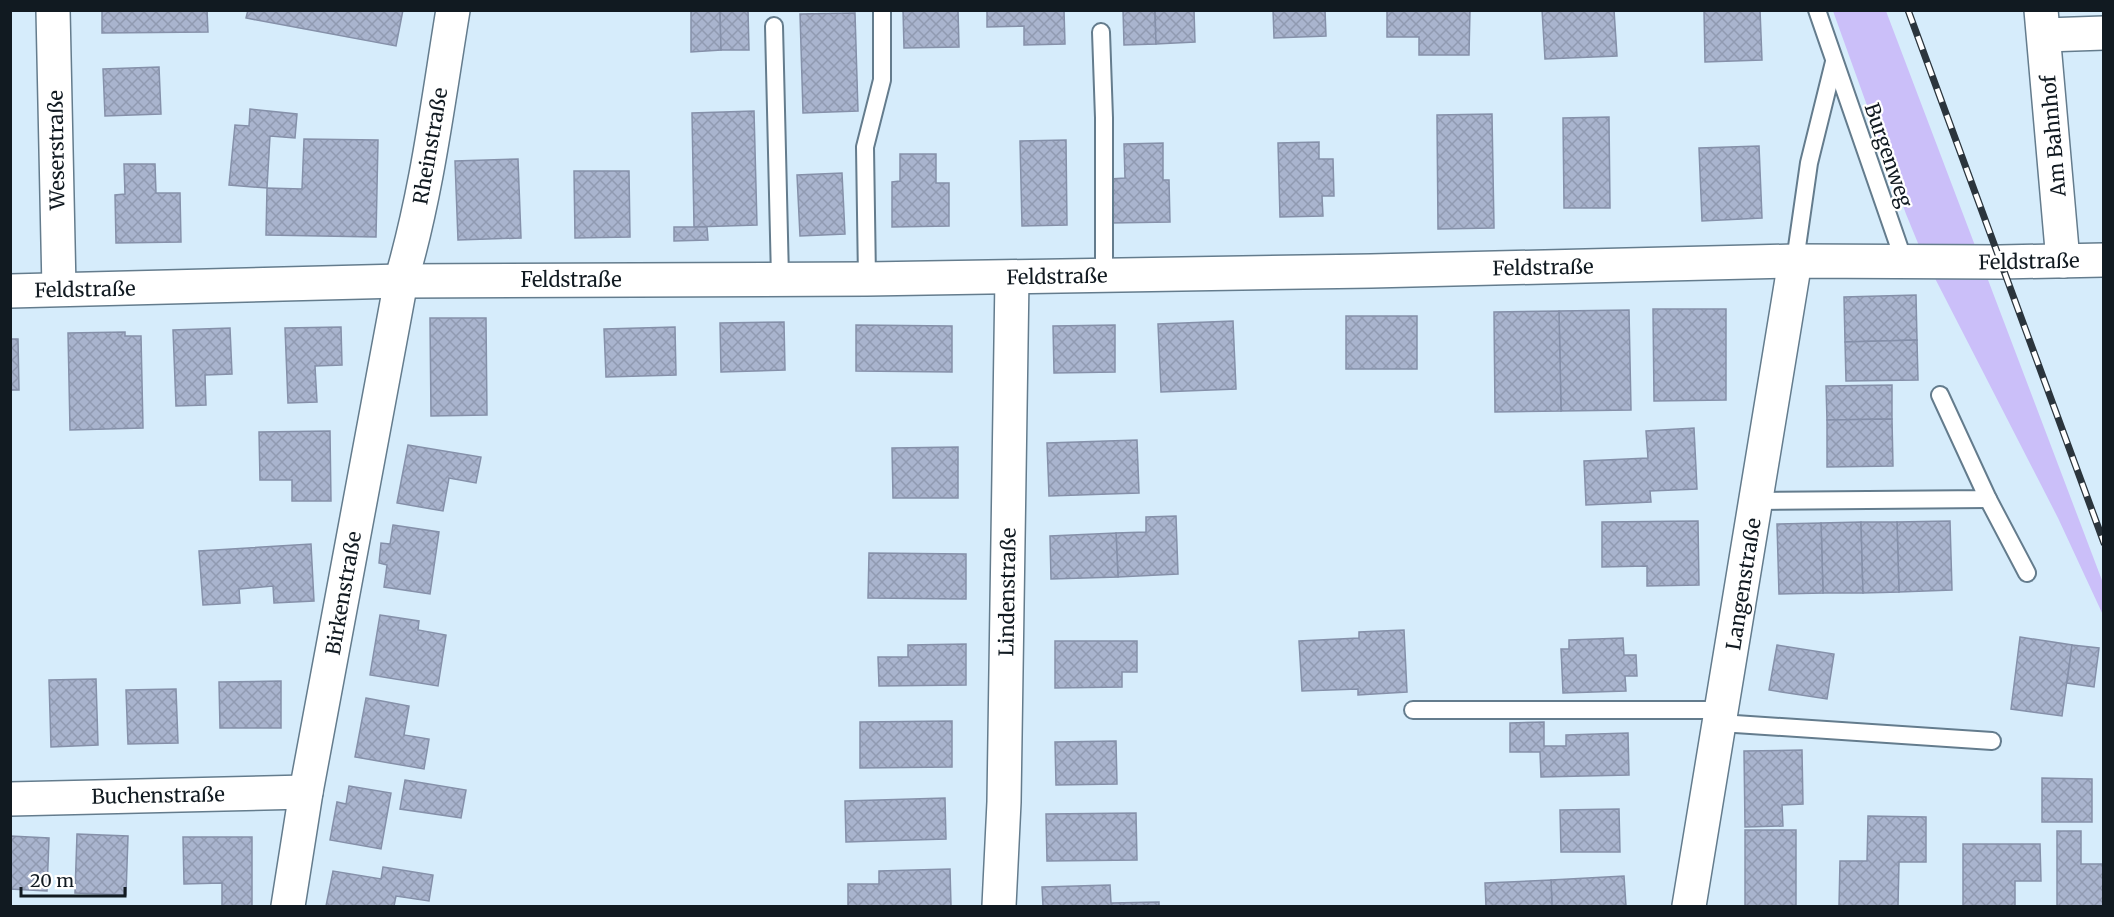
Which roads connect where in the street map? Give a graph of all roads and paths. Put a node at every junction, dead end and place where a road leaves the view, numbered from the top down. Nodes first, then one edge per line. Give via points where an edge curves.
1 (53, 10) edge
2 (453, 10) edge
3 (882, 10) edge
4 (1817, 10) edge
5 (2043, 23) edge
6 (774, 26) dead end
7 (1101, 32) dead end
8 (2103, 33) edge
9 (1834, 62) junction
10 (2103, 260) edge
11 (1796, 261) junction
12 (1904, 261) junction
13 (2063, 261) junction
14 (1104, 276) junction
15 (1012, 277) junction
16 (780, 279) junction
17 (867, 279) junction
18 (401, 281) junction
19 (59, 289) junction
20 (10, 291) edge
21 (1940, 395) dead end
22 (1988, 499) junction
23 (1757, 501) junction
24 (2027, 573) dead end
25 (1413, 710) dead end
26 (1721, 716) junction
27 (1992, 741) dead end
28 (306, 792) junction
29 (10, 799) edge
30 (288, 906) edge
31 (999, 906) edge
32 (1689, 906) edge

1 - 19 street, Weserstraße
2 - 18 street, Rheinstraße via 423,191
3 - 17 lane via 882,80 865,147
4 - 9 lane, Burgenweg
5 - 8 street
5 - 13 street, Am Bahnhof
6 - 16 lane
7 - 14 lane
9 - 11 lane via 1809,163
9 - 12 lane, Burgenweg
10 - 13 street, Feldstraße
11 - 12 street, Feldstraße
11 - 14 street, Feldstraße
11 - 23 street, Langenstraße
12 - 13 street, Feldstraße
14 - 15 street, Feldstraße
15 - 17 street, Feldstraße
15 - 31 street, Lindenstraße
16 - 17 street, Feldstraße
16 - 18 street, Feldstraße
18 - 19 street, Feldstraße
18 - 28 street, Birkenstraße
19 - 20 street, Feldstraße
21 - 22 lane
22 - 23 lane
22 - 24 lane
23 - 26 street, Langenstraße
25 - 26 lane
26 - 27 lane
26 - 32 street, Langenstraße
28 - 29 street, Buchenstraße
28 - 30 street, Birkenstraße

